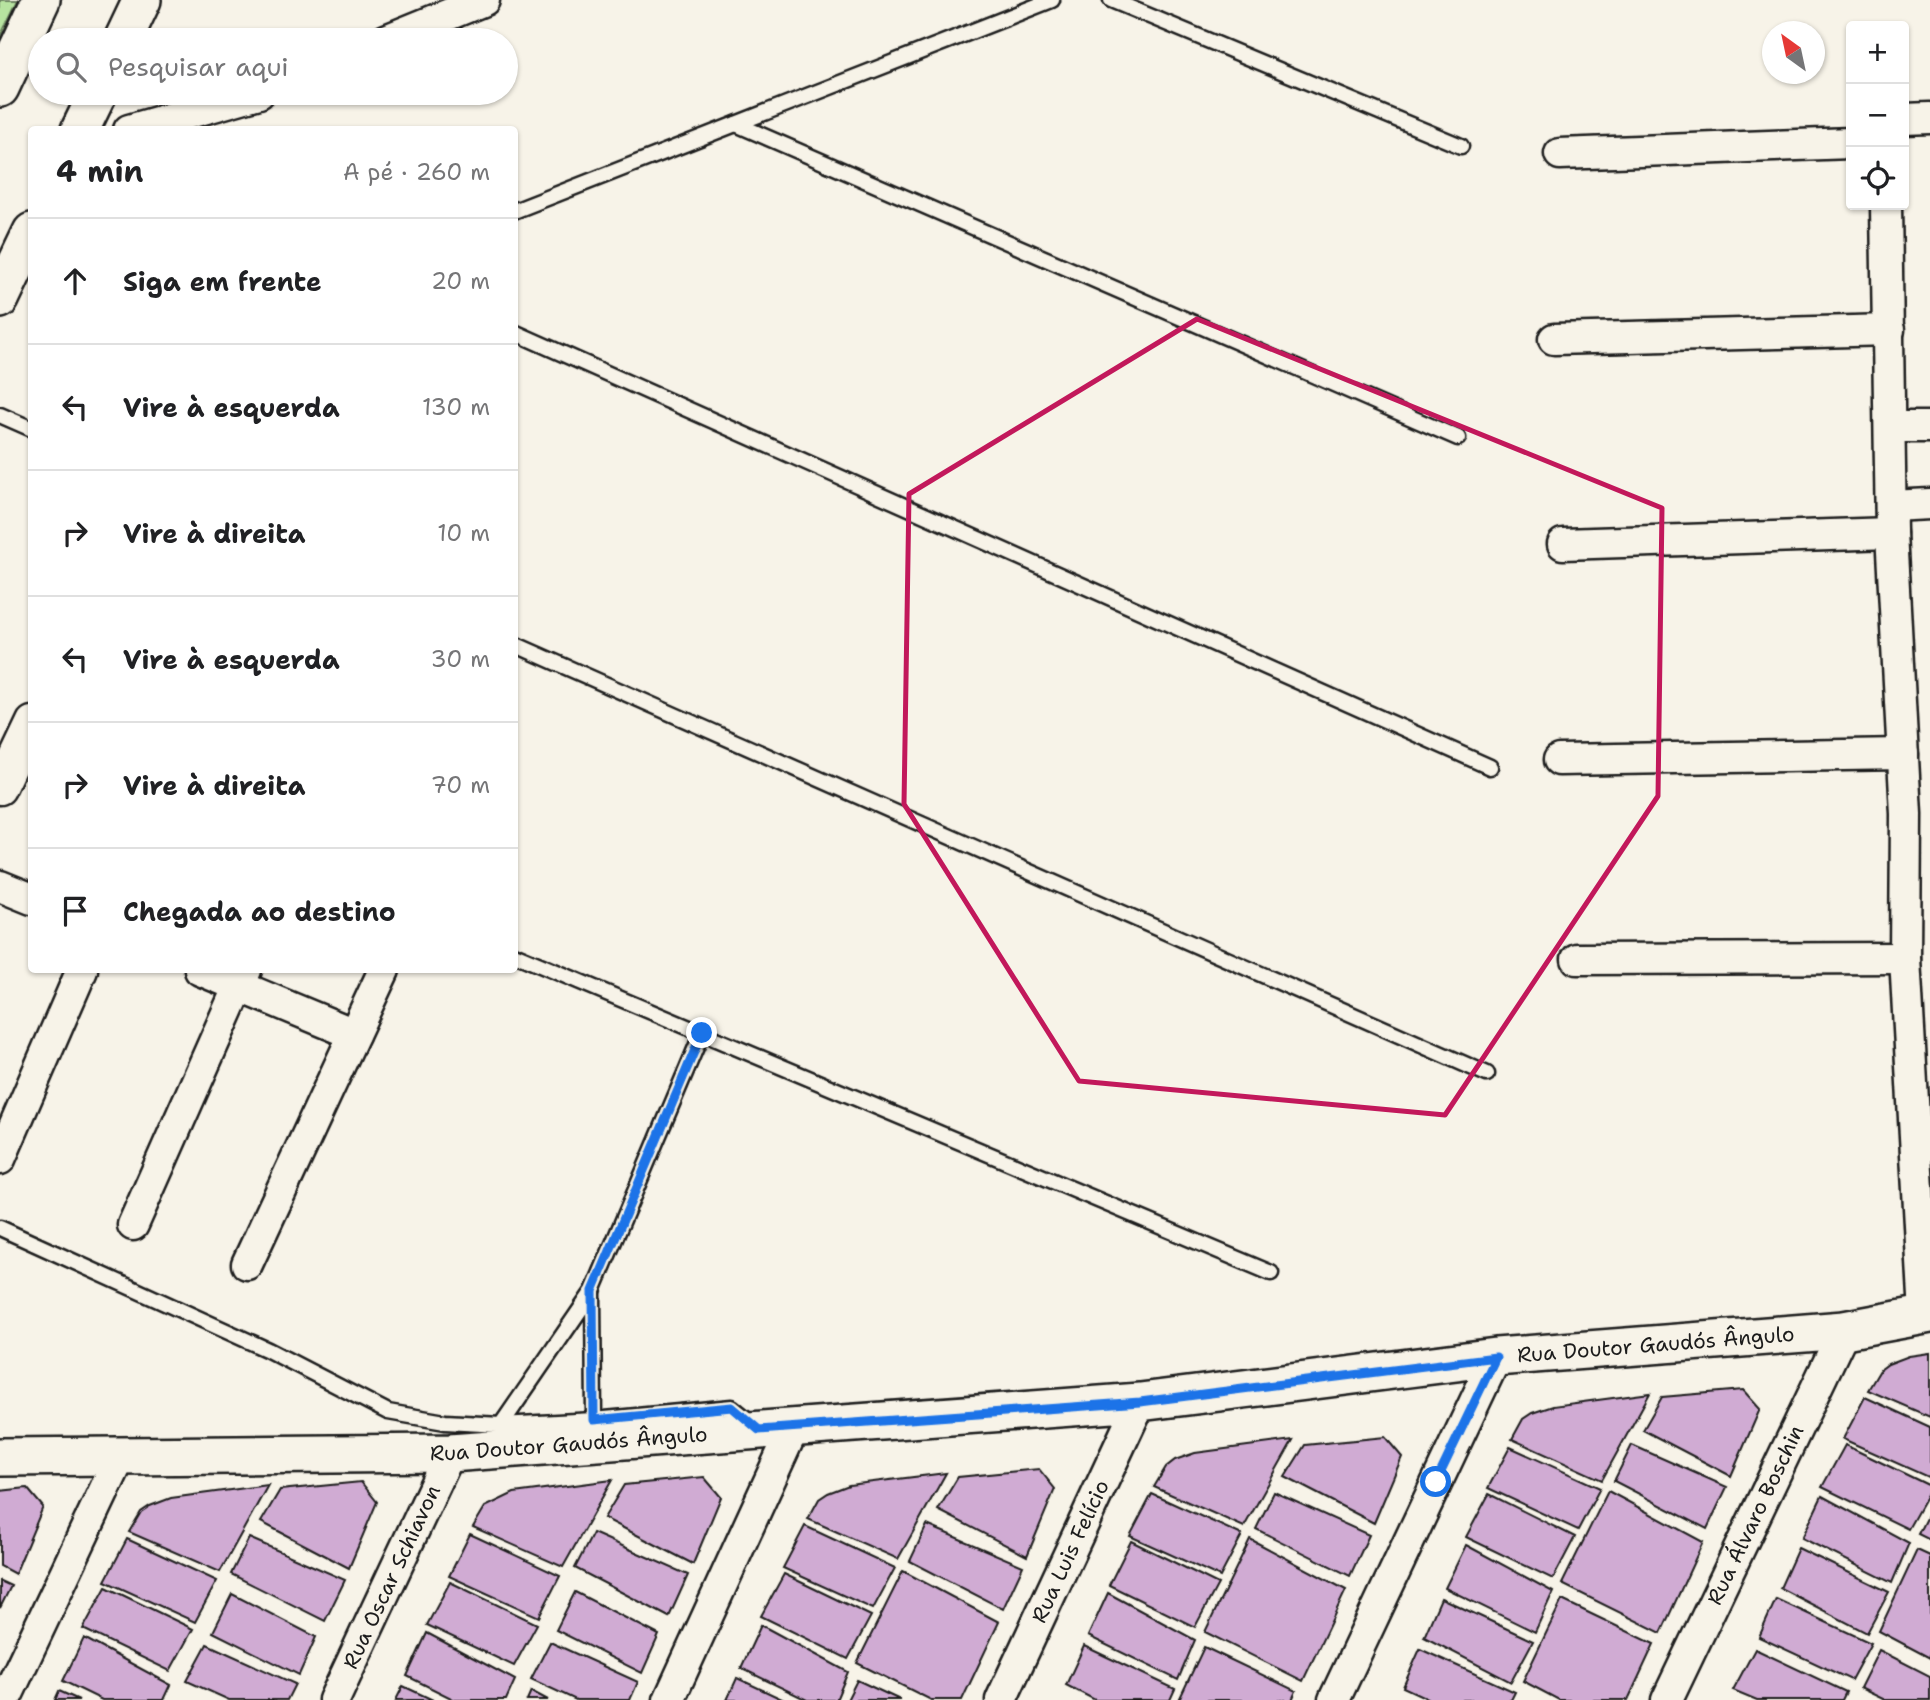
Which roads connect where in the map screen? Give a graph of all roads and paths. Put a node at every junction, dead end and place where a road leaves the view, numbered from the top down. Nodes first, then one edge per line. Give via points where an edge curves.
1 (41, 0) edge
2 (142, 0) edge
3 (484, 0) edge
4 (1052, 0) edge
5 (1111, 0) edge
6 (129, 28) edge
7 (415, 28) edge
8 (0, 88) edge
9 (92, 105) edge
10 (217, 105) edge
11 (1930, 118) edge
12 (1909, 119) edge
13 (736, 124) junction
14 (82, 126) edge
15 (143, 126) edge
16 (1846, 144) edge
17 (1461, 146) dead end
18 (1560, 154) dead end
19 (518, 209) edge
20 (1886, 210) edge
21 (28, 240) edge
22 (0, 299) edge
23 (1888, 330) junction
24 (518, 334) edge
25 (1554, 339) dead end
26 (0, 415) edge
27 (1930, 426) edge
28 (28, 427) edge
29 (1890, 427) junction
30 (1458, 438) dead end
31 (1930, 504) edge
32 (1891, 519) junction
33 (1563, 544) dead end
34 (518, 646) edge
35 (28, 730) edge
36 (1903, 754) junction
37 (1559, 760) dead end
38 (1490, 767) dead end
39 (0, 789) edge
40 (1918, 814) edge
41 (0, 886) edge
42 (28, 897) edge
43 (518, 956) edge
44 (1577, 958) dead end
45 (1905, 958) junction
46 (81, 973) edge
47 (216, 973) edge
48 (383, 973) edge
49 (242, 978) edge
50 (702, 1033) junction
51 (354, 1034) junction
52 (1487, 1074) dead end
53 (0, 1159) edge
54 (133, 1225) dead end
55 (0, 1228) edge
56 (247, 1264) dead end
57 (1272, 1273) dead end
58 (593, 1291) junction
59 (1927, 1315) edge
60 (1844, 1330) junction
61 (1496, 1357) junction
62 (1140, 1402) junction
63 (594, 1420) junction
64 (501, 1425) junction
65 (776, 1428) junction
66 (450, 1453) junction
67 (121, 1455) junction
68 (0, 1457) edge
69 (5, 1700) edge
70 (334, 1700) edge
71 (669, 1700) edge
72 (1002, 1700) edge
73 (1334, 1700) edge
74 (1667, 1700) edge

1 - 8 street
2 - 6 street
3 - 7 street
4 - 13 lane
5 - 17 lane
9 - 14 street
10 - 15 street
11 - 12 street
13 - 19 lane
13 - 30 lane
16 - 18 street
20 - 23 street
21 - 22 street
23 - 25 street
23 - 29 street
24 - 38 lane
26 - 28 lane
27 - 29 street
29 - 32 street
31 - 32 street
32 - 33 street
32 - 36 street
34 - 52 lane
35 - 39 street
36 - 37 street
36 - 40 street
40 - 45 street
41 - 42 street
43 - 50 lane
44 - 45 street
45 - 59 street
46 - 53 street
47 - 49 street
48 - 51 street
49 - 51 street
49 - 54 street
50 - 57 lane
50 - 58 lane
51 - 56 street
55 - 64 lane via 268,1350 388,1412
58 - 63 lane
58 - 64 lane
59 - 60 street, Rua Doutor Gaudós Ângulo
60 - 61 street, Rua Doutor Gaudós Ângulo
60 - 74 street, Rua Álvaro Boschin
61 - 62 street, Rua Doutor Gaudós Ângulo
61 - 73 street
62 - 65 street, Rua Doutor Gaudós Ângulo
62 - 72 street, Rua Luis Felício
63 - 64 lane
63 - 65 lane via 732,1407
65 - 66 street, Rua Doutor Gaudós Ângulo
65 - 71 street
66 - 67 street, Rua Doutor Gaudós Ângulo
66 - 70 street, Rua Oscar Schiavon
67 - 68 street, Rua Doutor Gaudós Ângulo
67 - 69 street

